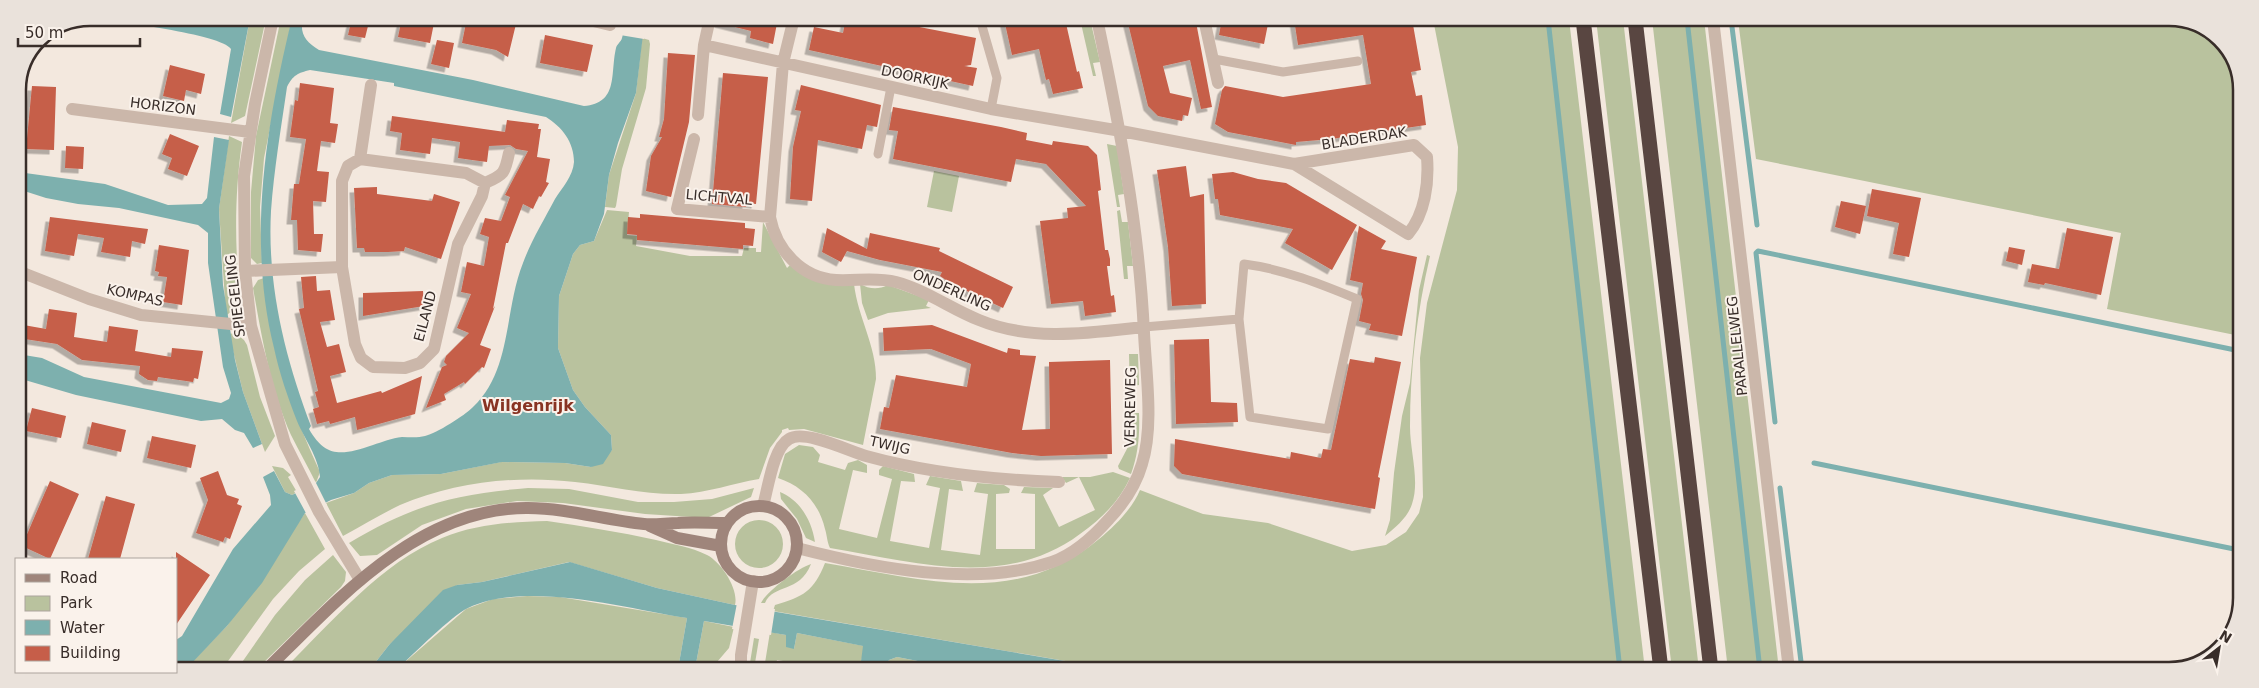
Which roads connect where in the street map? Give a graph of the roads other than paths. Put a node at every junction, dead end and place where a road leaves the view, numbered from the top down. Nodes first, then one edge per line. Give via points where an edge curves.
1 (271, 26) edge
2 (708, 26) edge
3 (792, 26) edge
4 (982, 26) edge
5 (1098, 26) edge
6 (1206, 26) edge
7 (1584, 26) edge
8 (1636, 26) edge
9 (1714, 26) edge
10 (704, 45) junction
11 (1214, 60) junction
12 (1358, 61) dead end
13 (783, 63) junction
14 (1218, 83) dead end
15 (371, 85) dead end
16 (891, 87) junction
17 (72, 109) dead end
18 (991, 109) junction
19 (698, 115) dead end
20 (1120, 131) junction
21 (250, 132) junction
22 (694, 139) dead end
23 (509, 153) dead end
24 (878, 154) dead end
25 (360, 158) junction
26 (1294, 164) junction
27 (485, 183) junction
28 (770, 217) junction
29 (342, 266) junction
30 (245, 271) junction
31 (26, 274) edge
32 (1239, 319) junction
33 (251, 326) junction
34 (1144, 327) junction
35 (1059, 482) dead end
36 (763, 506) junction
37 (727, 523) junction
38 (646, 524) junction
39 (721, 546) junction
40 (797, 548) junction
41 (360, 580) junction
42 (753, 581) junction
43 (741, 655) junction
44 (274, 662) edge
45 (736, 662) edge
46 (741, 662) edge
47 (1660, 662) edge
48 (1711, 662) edge
49 (1788, 662) edge

1 - 21 street, SPIEGELING
2 - 10 street
3 - 13 street, ONDERLING
4 - 18 lane via 998,78
5 - 20 street, VERREWEG
6 - 11 street
7 - 47 highway
8 - 48 highway
9 - 49 street, PARALLELWEG
10 - 13 street, DOORKIJK
10 - 19 street
11 - 12 lane via 1283,72
11 - 14 street
13 - 16 street, DOORKIJK
13 - 28 street, ONDERLING
15 - 25 street
16 - 18 street, DOORKIJK
16 - 24 lane
17 - 21 street, HORIZON
18 - 20 street, DOORKIJK
20 - 26 street, BLADERDAK
20 - 34 street, VERREWEG via 1139,258
21 - 30 street, SPIEGELING via 244,176
22 - 28 street, LICHTVAL via 677,209
23 - 27 street via 501,176
25 - 27 street via 466,173
25 - 29 street, EILAND via 348,166 342,181
26 - 26 street, BLADERDAK via 1414,144 1427,157 1428,168 1420,218 1408,234
27 - 29 street, EILAND via 482,196 458,244 434,349 420,363 405,368 374,367 361,358 355,344
28 - 34 street, ONDERLING via 772,232 790,259 827,279 894,282 1009,330 1056,335
29 - 30 street
30 - 33 street, SPIEGELING
31 - 33 street, KOMPAS via 141,315
32 - 32 lane via 1244,264 1264,266 1358,299 1328,429 1250,417
32 - 34 lane
33 - 41 street, SPIEGELING via 285,444 319,512
34 - 40 street, VERREWEG via 1147,399 1142,463 1136,482 1117,510 1095,534 1074,550 1053,561 982,575 944,574 886,566
35 - 36 street, TWIJG via 923,468 797,436 788,439 780,449
36 - 37 street via 751,506 740,511
36 - 40 street via 780,512 789,520 795,530
37 - 38 street
37 - 39 street
38 - 39 street via 677,538
38 - 41 street via 527,508 494,512 448,524 398,550
39 - 42 street via 731,569
40 - 42 street via 790,566 782,574 771,580
41 - 44 street
42 - 43 street
43 - 45 street
43 - 46 street

